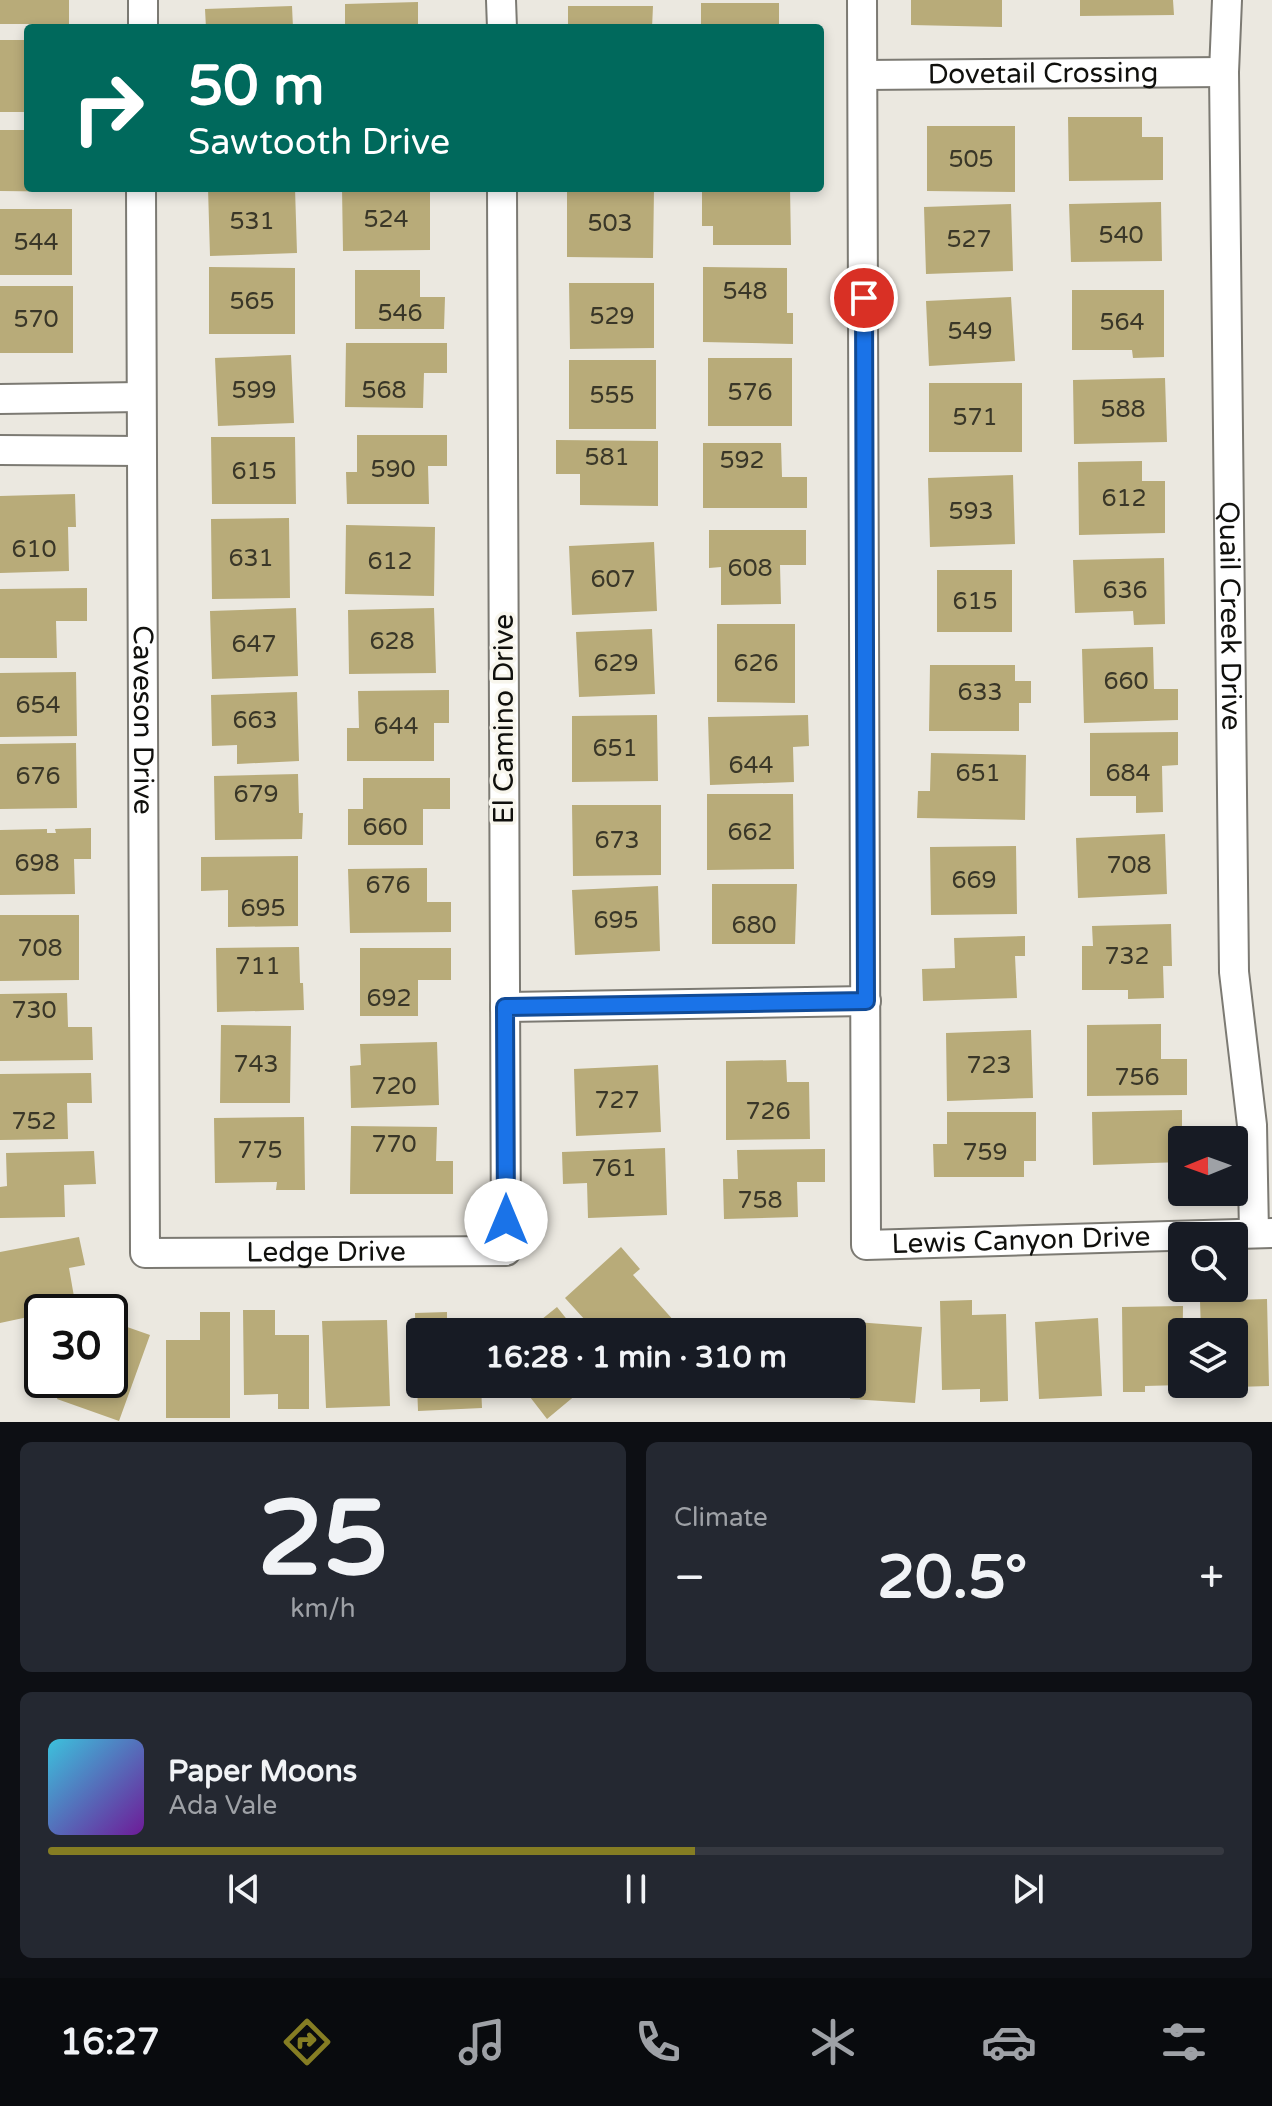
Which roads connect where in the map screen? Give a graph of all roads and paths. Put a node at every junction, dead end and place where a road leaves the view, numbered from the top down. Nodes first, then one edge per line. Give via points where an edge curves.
1 (143, 0) edge
2 (501, 0) edge
3 (862, 0) edge
4 (1227, 0) edge
5 (143, 24) edge
6 (502, 24) edge
7 (1224, 72) junction
8 (863, 75) junction
9 (141, 192) edge
10 (502, 192) edge
11 (141, 397) junction
12 (0, 399) edge
13 (0, 450) edge
14 (140, 451) junction
15 (866, 1001) junction
16 (505, 1007) junction
17 (1263, 1233) edge
18 (506, 1251) joint
19 (145, 1253) joint

1 - 5 street
2 - 6 street
3 - 8 street
4 - 7 street, Quail Creek Drive
7 - 8 street, Dovetail Crossing
7 - 17 street, Quail Creek Drive via 1234,972
8 - 15 street
9 - 11 street, Caveson Drive
10 - 16 street, El Camino Drive
11 - 12 street
11 - 14 street, Caveson Drive
13 - 14 street
14 - 19 street, Caveson Drive
15 - 16 street
15 - 17 street, Lewis Canyon Drive via 866,1245
16 - 18 street, El Camino Drive
18 - 19 street, Ledge Drive

